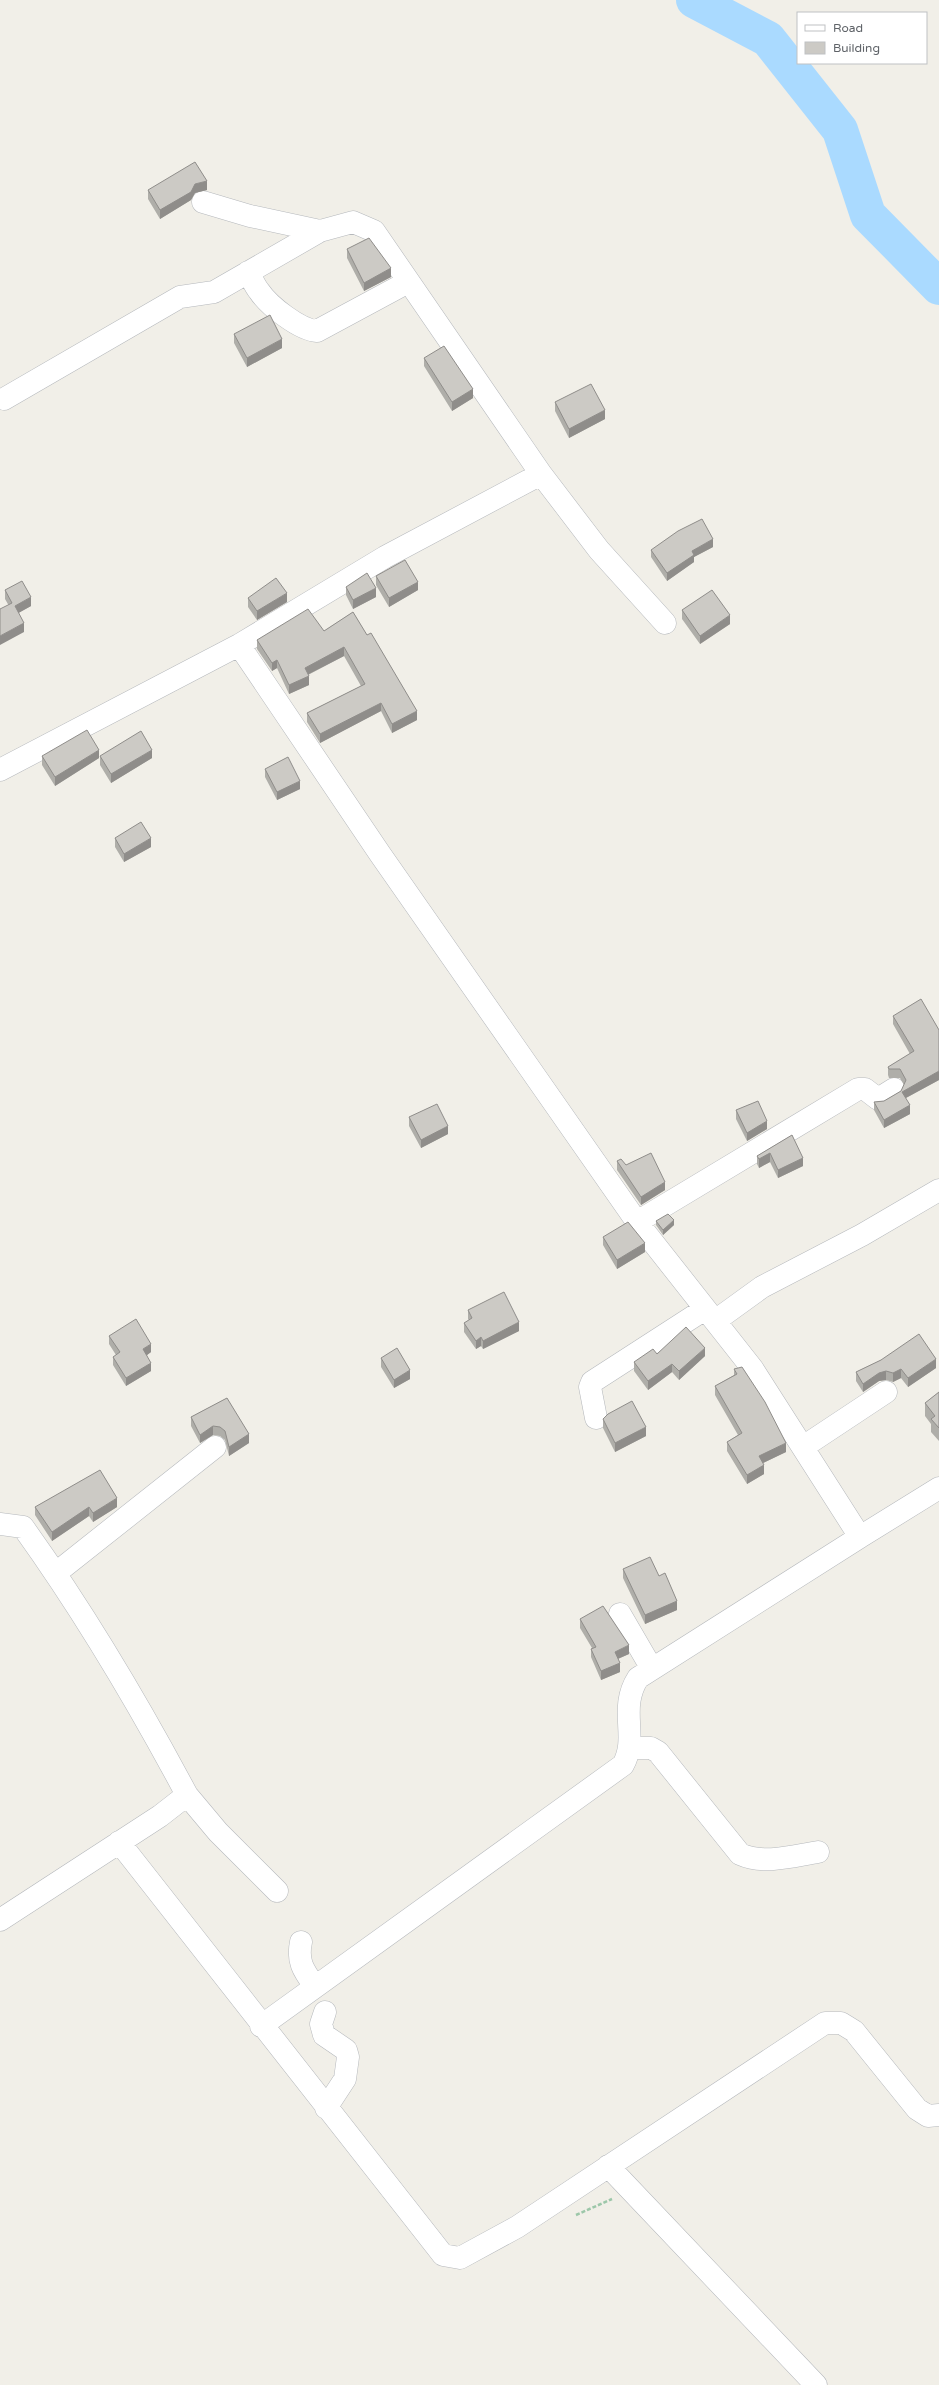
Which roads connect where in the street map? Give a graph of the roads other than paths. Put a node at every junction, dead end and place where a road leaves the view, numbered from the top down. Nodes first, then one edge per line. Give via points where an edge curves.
1 (203, 202) dead end
2 (320, 231) junction
3 (248, 272) junction
4 (408, 282) junction
5 (4, 399) dead end
6 (541, 474) junction
7 (665, 623) dead end
8 (239, 645) junction
9 (0, 770) edge
10 (894, 1089) dead end
11 (939, 1190) edge
12 (637, 1222) junction
13 (710, 1315) junction
14 (886, 1392) dead end
15 (596, 1418) dead end
16 (216, 1447) dead end
17 (803, 1447) junction
18 (939, 1488) edge
19 (0, 1524) edge
20 (860, 1538) junction
21 (56, 1573) junction
22 (620, 1614) dead end
23 (652, 1669) junction
24 (629, 1748) junction
25 (187, 1795) junction
26 (119, 1842) junction
27 (818, 1852) dead end
28 (277, 1891) dead end
29 (0, 1920) edge
30 (301, 1942) dead end
31 (314, 1985) junction
32 (325, 2012) dead end
33 (261, 2026) junction
34 (326, 2108) junction
35 (939, 2115) edge
36 (608, 2166) junction
37 (816, 2385) edge

1 - 2 street via 250,216
2 - 3 street
2 - 4 street via 353,222 374,231
3 - 4 street via 258,291 270,304 307,331 317,331
3 - 5 street via 214,292 180,297
4 - 6 street
6 - 7 street via 600,550
6 - 8 street via 385,557
8 - 9 street
8 - 12 street via 380,854
10 - 12 street via 878,1099 865,1089 858,1089
11 - 13 street via 862,1235
12 - 13 street
13 - 15 street via 592,1382 590,1387
13 - 17 street via 752,1368
14 - 17 street
16 - 21 street
17 - 20 street
18 - 20 street
19 - 21 street via 23,1526
20 - 23 street
21 - 25 street
22 - 23 street
23 - 24 street via 638,1678 631,1689 627,1704
24 - 27 street via 651,1748 658,1752 740,1854 750,1859 765,1860
24 - 31 street via 623,1765
25 - 26 street
25 - 28 street via 218,1832
26 - 29 street
26 - 33 street
30 - 31 street via 299,1959
31 - 33 street
32 - 34 street via 321,2024 324,2035 346,2050 348,2057 345,2079
33 - 34 street
34 - 36 street via 443,2255 460,2258 517,2227
35 - 36 street via 928,2116 917,2109 854,2031 841,2023 825,2023
36 - 37 street

